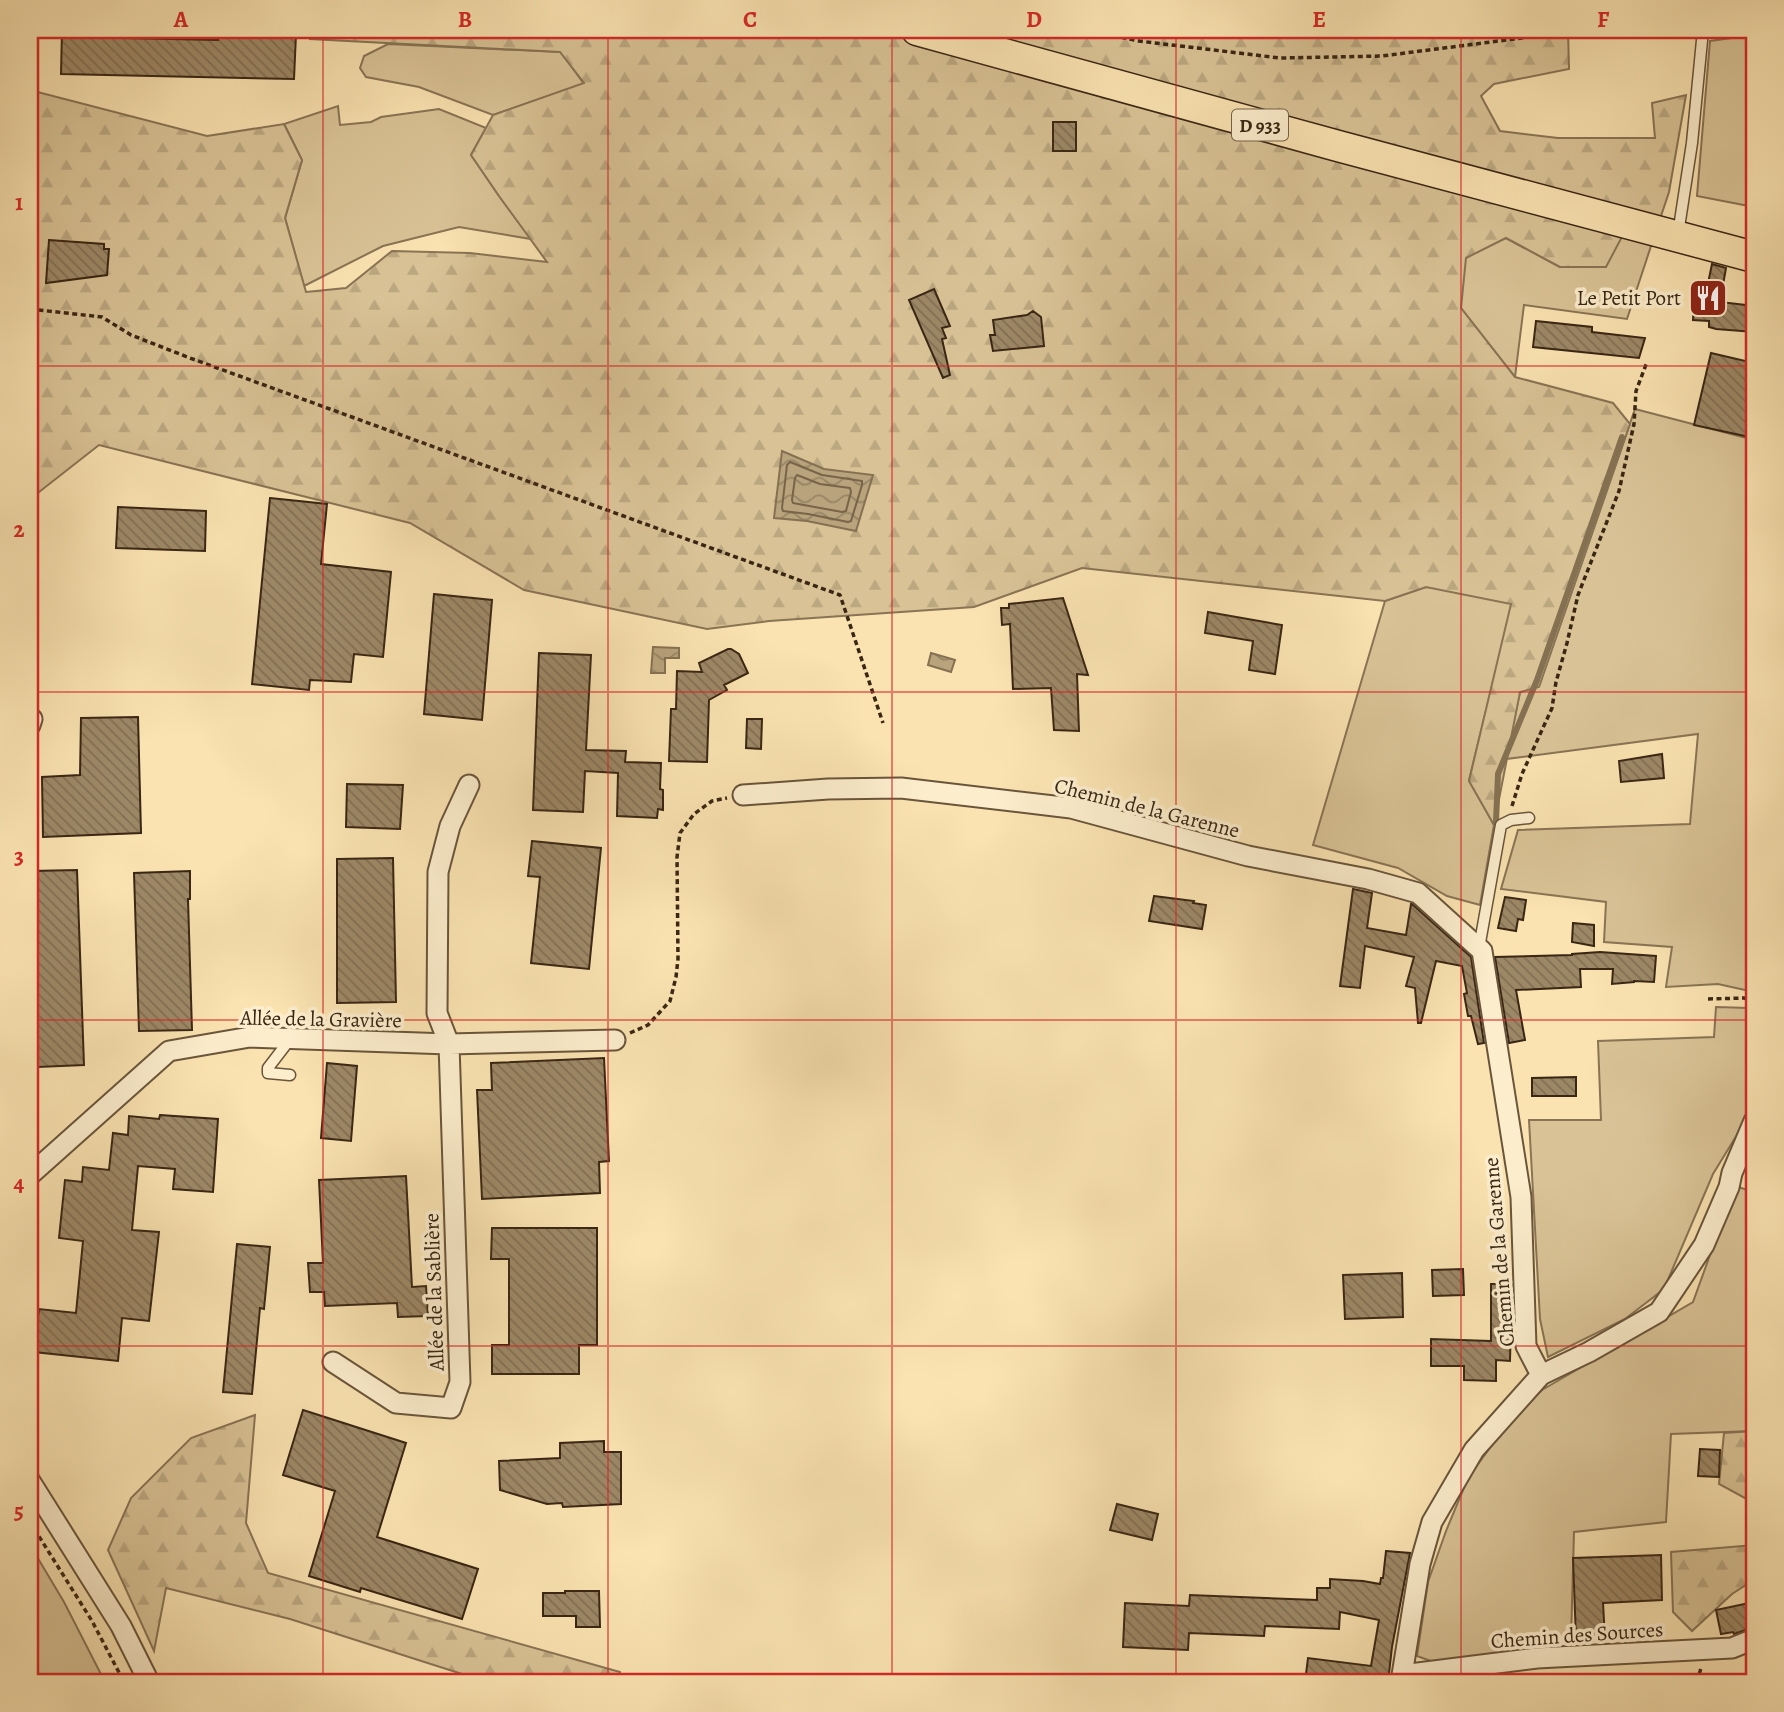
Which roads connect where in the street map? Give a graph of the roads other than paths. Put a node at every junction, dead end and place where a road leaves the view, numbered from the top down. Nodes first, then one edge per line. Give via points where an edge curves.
1 (917, 30) edge
2 (1703, 30) edge
3 (1678, 236) junction
4 (1754, 257) edge
5 (470, 785) dead end
6 (743, 795) road end
7 (1529, 818) dead end
8 (1479, 948) junction
9 (291, 1038) junction
10 (615, 1040) road end
11 (449, 1044) junction
12 (290, 1075) dead end
13 (1754, 1121) edge
14 (30, 1175) edge
15 (333, 1362) dead end
16 (1541, 1375) junction
17 (30, 1481) edge
18 (1754, 1639) edge
19 (1403, 1679) edge
20 (149, 1682) edge

1 - 3 main road, D 933
2 - 3 lane
3 - 4 main road, D 933
5 - 11 street via 450,826 438,872 437,1013
6 - 8 street, Chemin de la Garenne via 901,788 1071,808 1248,856 1418,893
7 - 8 lane via 1502,825
8 - 16 street, Chemin de la Garenne via 1521,1197 1526,1346
9 - 11 street, Allée de la Gravière
9 - 12 lane via 268,1068 268,1073
9 - 14 street, Allée de la Gravière via 250,1037 169,1051
10 - 11 street
11 - 15 street, Allée de la Sablière via 460,1382 451,1408 396,1403
13 - 16 street via 1704,1245 1659,1312
16 - 19 street via 1474,1450 1432,1522 1420,1564
17 - 20 street via 121,1626
18 - 19 street, Chemin des Sources via 1731,1648 1537,1658

